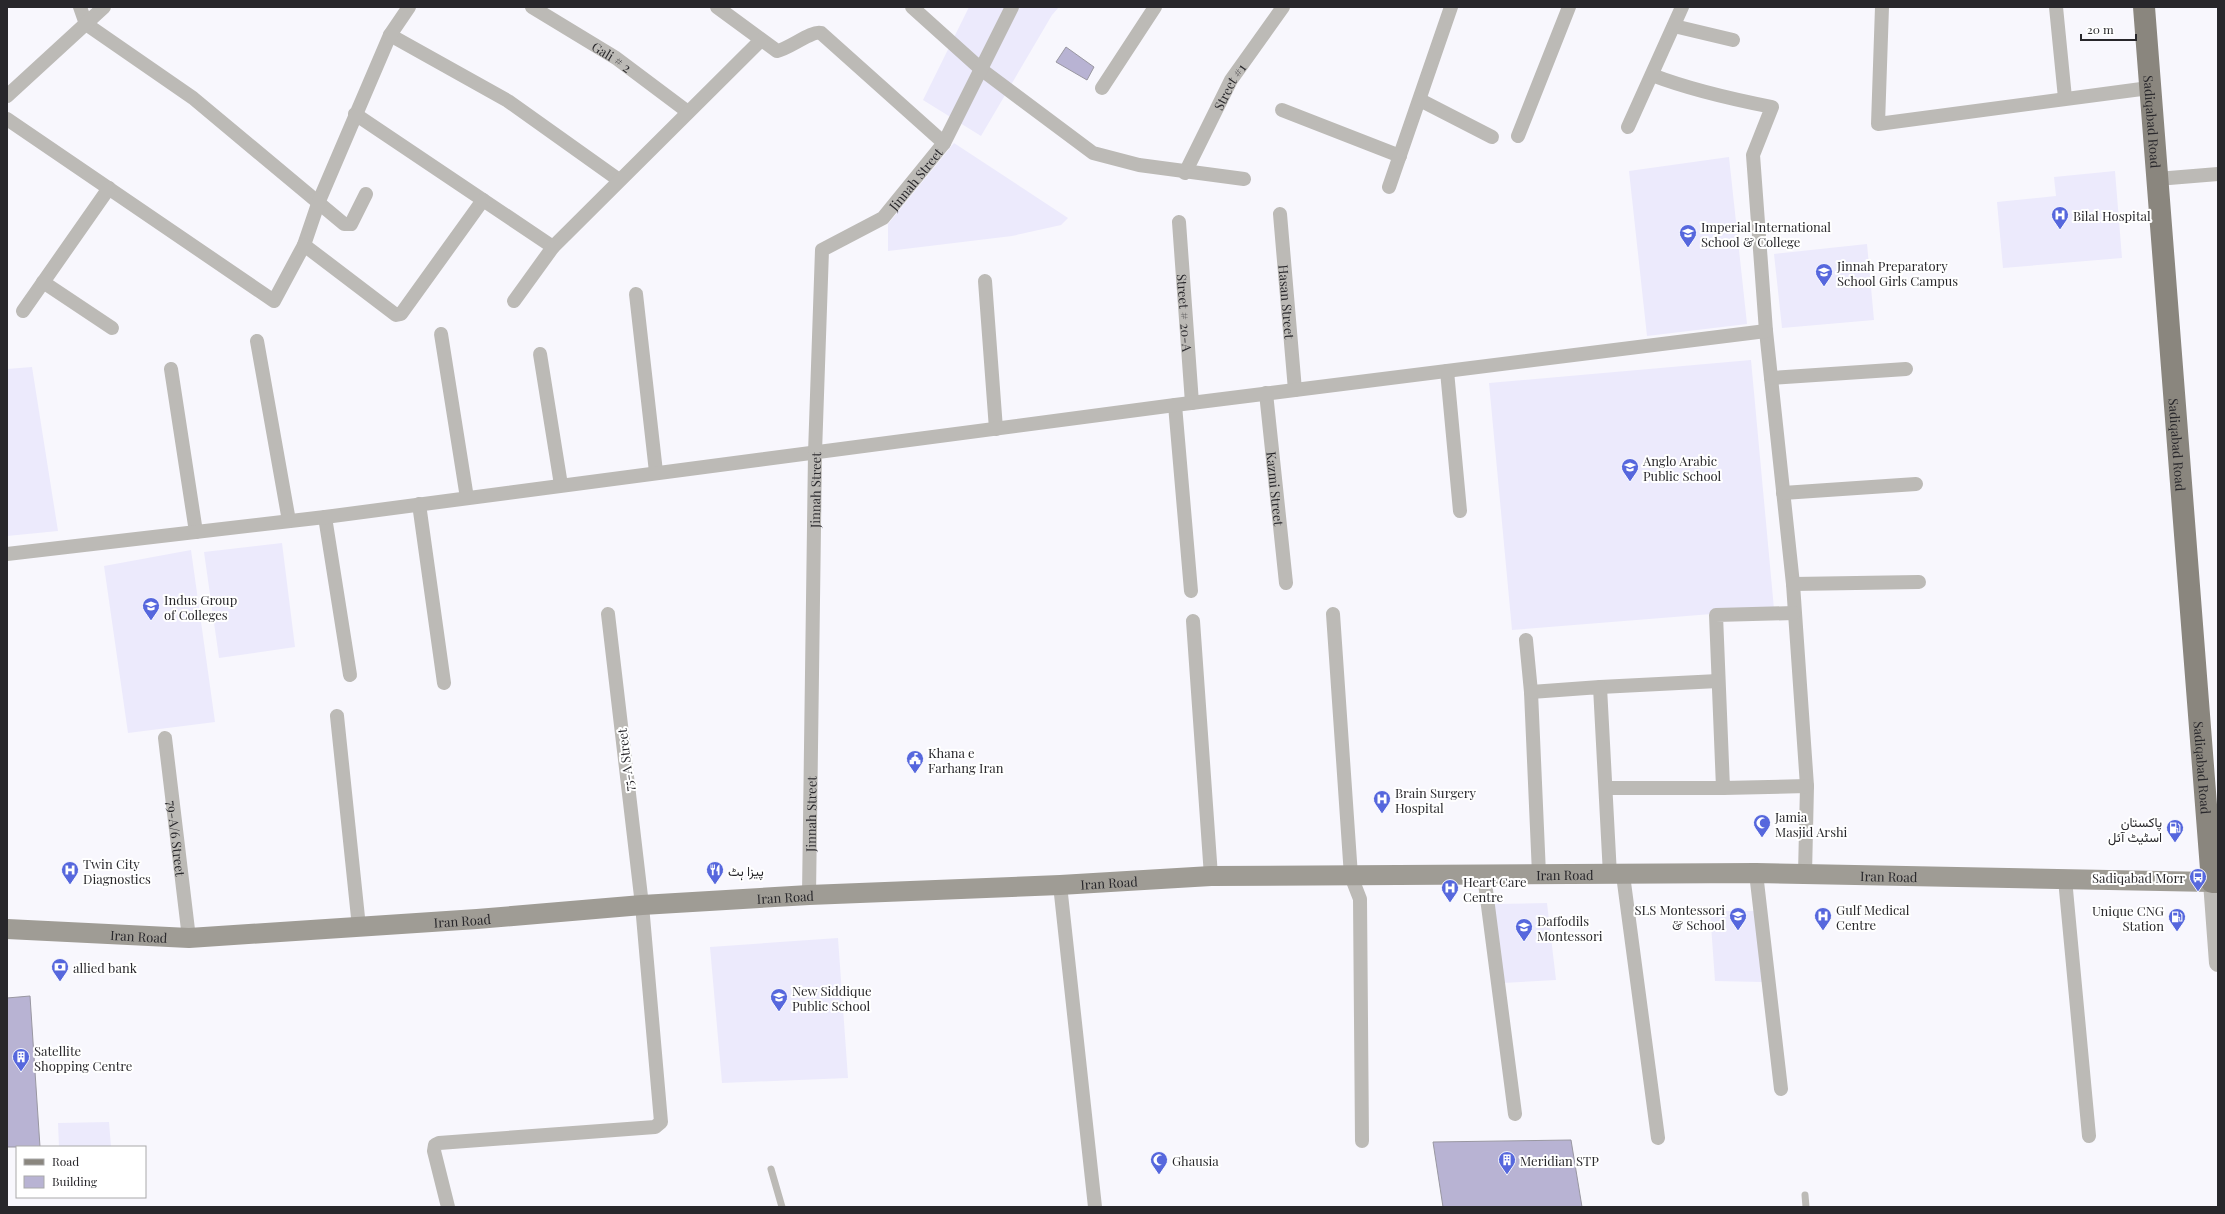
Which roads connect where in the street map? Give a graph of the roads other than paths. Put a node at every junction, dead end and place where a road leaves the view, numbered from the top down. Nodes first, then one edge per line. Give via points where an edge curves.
1 (80, 7) edge
2 (104, 7) edge
3 (409, 7) edge
4 (532, 7) edge
5 (717, 7) edge
6 (912, 7) edge
7 (1012, 7) edge
8 (1155, 7) edge
9 (1283, 7) edge
10 (1451, 7) edge
11 (1569, 7) edge
12 (1682, 7) edge
13 (1882, 7) edge
14 (2056, 7) edge
15 (2144, 7) edge
16 (86, 24) junction
17 (1674, 26) junction
18 (390, 35) junction
19 (761, 40) junction
20 (1733, 40) dead end
21 (982, 70) junction
22 (1652, 75) junction
23 (1102, 88) dead end
24 (2149, 88) junction
25 (7, 96) edge
26 (2066, 98) junction
27 (1420, 100) junction
28 (1282, 110) dead end
29 (688, 112) junction
30 (355, 114) junction
31 (7, 119) edge
32 (1628, 127) dead end
33 (1518, 136) dead end
34 (1492, 137) dead end
35 (944, 144) junction
36 (1400, 156) junction
37 (1185, 173) junction
38 (2218, 174) edge
39 (2156, 178) junction
40 (1244, 179) dead end
41 (620, 180) junction
42 (1389, 186) dead end
43 (109, 188) junction
44 (366, 194) dead end
45 (483, 200) junction
46 (319, 201) junction
47 (1280, 214) dead end
48 (1179, 222) dead end
49 (304, 245) junction
50 (553, 247) junction
51 (985, 281) dead end
52 (43, 282) junction
53 (636, 294) dead end
54 (514, 300) dead end
55 (23, 310) dead end
56 (112, 328) dead end
57 (1766, 331) junction
58 (441, 334) dead end
59 (257, 341) dead end
60 (540, 354) dead end
61 (171, 369) dead end
62 (1906, 369) dead end
63 (1447, 371) junction
64 (1771, 378) junction
65 (1295, 390) junction
66 (1266, 393) junction
67 (1192, 403) junction
68 (1175, 405) junction
69 (996, 429) junction
70 (815, 453) junction
71 (656, 472) junction
72 (1916, 484) dead end
73 (561, 485) junction
74 (1783, 493) junction
75 (467, 498) junction
76 (419, 504) junction
77 (1460, 511) dead end
78 (325, 517) junction
79 (289, 521) junction
80 (196, 532) junction
81 (7, 554) edge
82 (1919, 582) dead end
83 (1286, 583) dead end
84 (1794, 584) junction
85 (1191, 591) dead end
86 (1794, 613) junction
87 (608, 614) dead end
88 (1333, 614) dead end
89 (1193, 621) dead end
90 (1526, 640) dead end
91 (350, 675) dead end
92 (1718, 681) junction
93 (444, 683) dead end
94 (1600, 687) junction
95 (1531, 692) junction
96 (337, 716) dead end
97 (165, 738) dead end
98 (1807, 786) junction
99 (1606, 788) junction
100 (1722, 788) junction
101 (1756, 873) junction
102 (1539, 874) junction
103 (1806, 874) junction
104 (1484, 875) junction
105 (1616, 875) junction
106 (1211, 876) junction
107 (1351, 876) junction
108 (2065, 879) junction
109 (2215, 882) edge
110 (1060, 885) junction
111 (809, 895) junction
112 (642, 905) junction
113 (359, 926) junction
114 (7, 929) edge
115 (188, 938) junction
116 (2218, 963) edge
117 (1781, 1089) dead end
118 (1515, 1114) dead end
119 (2088, 1136) dead end
120 (1658, 1138) dead end
121 (1362, 1141) dead end
122 (771, 1169) dead end
123 (1805, 1195) dead end
124 (448, 1207) edge
125 (782, 1207) edge
126 (1095, 1207) edge
127 (1806, 1207) edge

1 - 16 street
2 - 16 street
3 - 18 street
4 - 29 street, Gali # 2 via 616,58
5 - 19 street
6 - 21 street
7 - 21 street
8 - 23 street
9 - 37 street, Street #1 via 1231,80
10 - 27 street
11 - 33 street
12 - 17 street
13 - 26 street via 1878,124
14 - 26 street
15 - 24 main road, Sadiqabad Road
16 - 25 street
16 - 46 street via 193,98
17 - 20 street
17 - 22 street
18 - 30 street
18 - 41 street via 508,100
19 - 29 street
19 - 35 street via 777,51 818,32 821,33
21 - 35 street
21 - 37 street via 1093,153
22 - 32 street
22 - 57 street via 1718,96 1772,107 1753,155
24 - 26 street
24 - 39 main road, Sadiqabad Road
27 - 34 street
27 - 36 street
28 - 36 street
29 - 41 street
30 - 45 street
30 - 46 street
31 - 43 street
35 - 70 street, Jinnah Street via 884,218 822,250
36 - 42 street
37 - 40 street
38 - 39 street
39 - 109 main road, Sadiqabad Road
41 - 50 street
43 - 49 street via 274,301
43 - 52 street
44 - 46 street via 351,224 344,224
45 - 49 street via 401,314 396,315
45 - 50 street
46 - 49 street
47 - 65 street, Hasan Street
48 - 67 street, Street # 20-A
50 - 54 street
51 - 69 street
52 - 55 street
52 - 56 street
53 - 71 street
57 - 63 street
57 - 64 street
58 - 75 street
59 - 79 street
60 - 73 street
61 - 80 street
62 - 64 street
63 - 65 street
63 - 77 street
64 - 74 street
65 - 66 street
66 - 67 street
66 - 83 street, Kazmi Street
67 - 68 street
68 - 69 street
68 - 85 street
69 - 70 street
70 - 71 street
70 - 111 street, Jinnah Street
71 - 73 street
72 - 74 street
73 - 75 street
74 - 84 street
75 - 76 street
76 - 78 street
76 - 93 street
78 - 79 street
78 - 91 street
79 - 80 street
80 - 81 street
82 - 84 street
84 - 86 street
86 - 92 street via 1716,615
86 - 98 street
87 - 112 street, 75-A Street
88 - 107 street
89 - 106 street
90 - 95 street
92 - 94 street
92 - 100 street
94 - 95 street
94 - 99 street
95 - 102 street
96 - 113 street
97 - 115 street, 79-A/6 Street
98 - 100 street
98 - 103 street
99 - 100 street
99 - 105 street
101 - 103 main road, Iran Road
101 - 105 main road, Iran Road
101 - 117 street
102 - 104 main road, Iran Road
102 - 105 main road, Iran Road
103 - 108 main road, Iran Road
104 - 107 main road, Iran Road
104 - 118 street
105 - 120 street
106 - 107 main road, Iran Road
106 - 110 main road, Iran Road
107 - 121 street via 1360,899
108 - 109 main road, Iran Road
108 - 119 street
109 - 116 street
110 - 111 main road, Iran Road
110 - 126 street
111 - 112 main road, Iran Road
112 - 113 main road, Iran Road
112 - 124 street, 75-A Street via 661,1122 659,1126 439,1143 434,1145 434,1151
113 - 115 main road, Iran Road
114 - 115 main road, Iran Road
122 - 125 lane
123 - 127 lane

